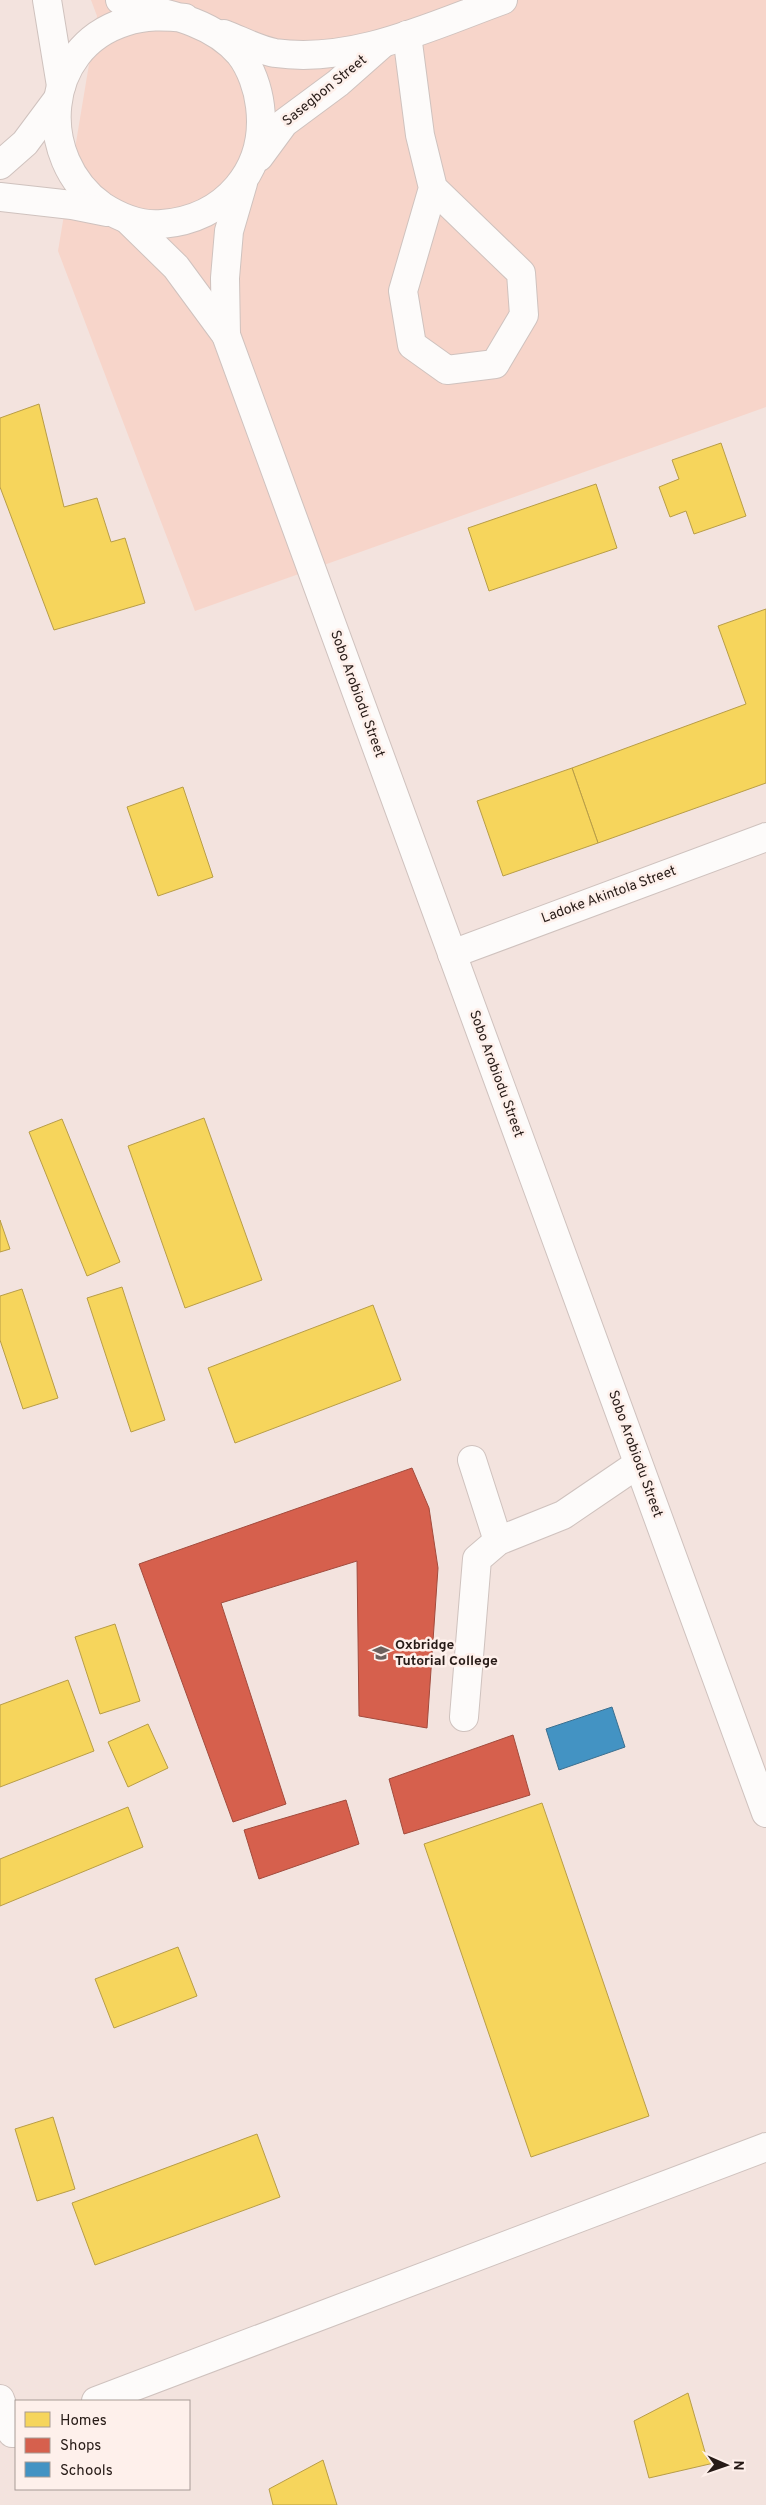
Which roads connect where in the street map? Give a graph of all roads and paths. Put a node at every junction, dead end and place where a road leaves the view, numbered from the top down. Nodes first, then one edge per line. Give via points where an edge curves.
1 (47, 0) edge
2 (120, 0) edge
3 (503, 0) edge
4 (185, 18) junction
5 (211, 30) junction
6 (407, 35) junction
7 (380, 45) junction
8 (59, 93) junction
9 (0, 165) edge
10 (249, 172) junction
11 (433, 188) junction
12 (0, 197) edge
13 (120, 216) junction
14 (226, 335) junction
15 (766, 837) edge
16 (452, 954) junction
17 (472, 1460) dead end
18 (638, 1464) junction
19 (498, 1541) junction
20 (464, 1717) dead end
21 (766, 1813) edge
22 (766, 2147) edge
23 (0, 2399) edge
24 (99, 2400) edge
25 (9, 2433) edge

1 - 8 street
2 - 4 street via 128,5
3 - 6 street, Sasegbon Street
4 - 5 street
4 - 8 street via 154,15 124,22 96,36 75,59
5 - 7 street, Sasegbon Street via 274,53 318,54
5 - 10 street, Sobo Arobiodu Street via 240,54 258,88 263,126
6 - 7 street, Sasegbon Street
6 - 11 street via 420,135
7 - 10 street, Sasegbon Street via 338,83 284,123
8 - 9 street via 25,143
8 - 13 street, Sobo Arobiodu Street via 56,134 66,166 86,194
10 - 13 street via 221,204 192,219 161,224
10 - 14 street, Sobo Arobiodu Street via 229,231
11 - 11 street via 521,273 524,315 495,364 447,370 412,345 403,291
12 - 13 street via 72,205
13 - 14 street, Sobo Arobiodu Street via 176,267
14 - 16 street, Sobo Arobiodu Street
15 - 16 street, Ladoke Akintola Street
16 - 18 street, Sobo Arobiodu Street
17 - 19 street
18 - 19 street via 562,1515
18 - 21 street, Sobo Arobiodu Street
19 - 20 street via 477,1559
22 - 24 street
23 - 25 street

